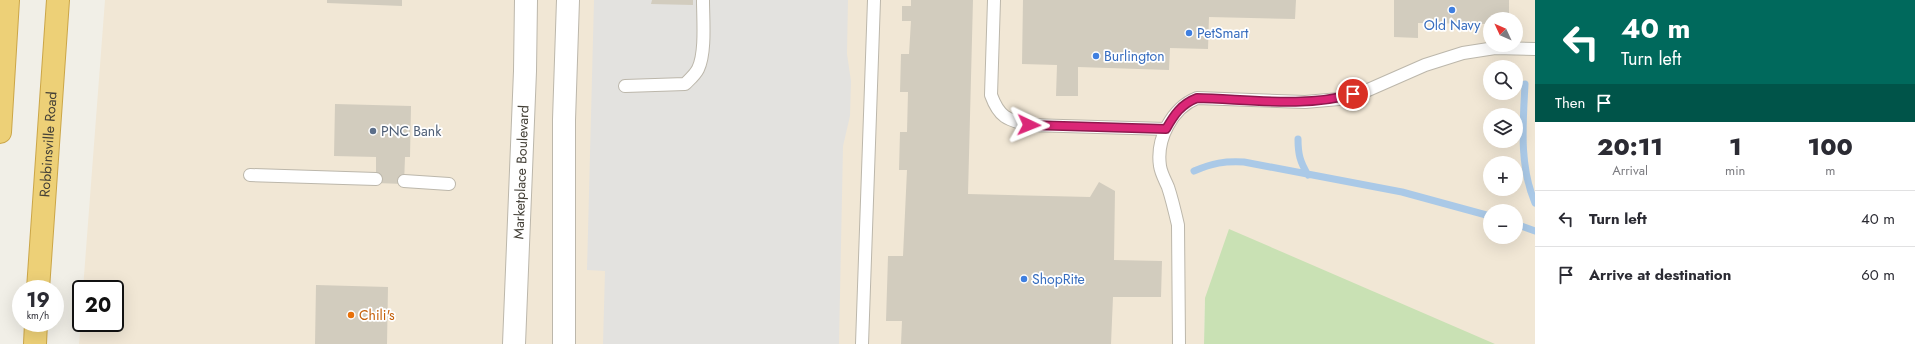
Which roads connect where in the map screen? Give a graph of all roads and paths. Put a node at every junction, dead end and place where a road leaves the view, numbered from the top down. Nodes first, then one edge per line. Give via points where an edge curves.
1 (8, 0) edge
2 (58, 0) edge
3 (526, 0) edge
4 (568, 0) edge
5 (703, 0) edge
6 (874, 0) edge
7 (994, 0) edge
8 (1535, 50) edge
9 (625, 86) dead end
10 (1166, 129) junction
11 (0, 132) edge
12 (250, 175) dead end
13 (376, 179) dead end
14 (404, 181) dead end
15 (449, 184) dead end
16 (39, 280) edge
17 (36, 332) edge
18 (35, 344) edge
19 (514, 344) edge
20 (564, 344) edge
21 (862, 344) edge
22 (1179, 344) edge

1 - 11 highway
2 - 16 highway, Robbinsville Road
3 - 19 street, Marketplace Boulevard
4 - 20 street via 564,120
5 - 9 lane via 701,55 698,68 685,84
6 - 21 lane
7 - 10 lane via 991,95 996,108 1008,120 1029,125
8 - 10 lane via 1495,48 1463,53 1338,99 1305,102 1197,98 1187,102 1175,113
10 - 22 lane via 1160,166 1178,225
12 - 13 lane
14 - 15 lane
17 - 18 highway

